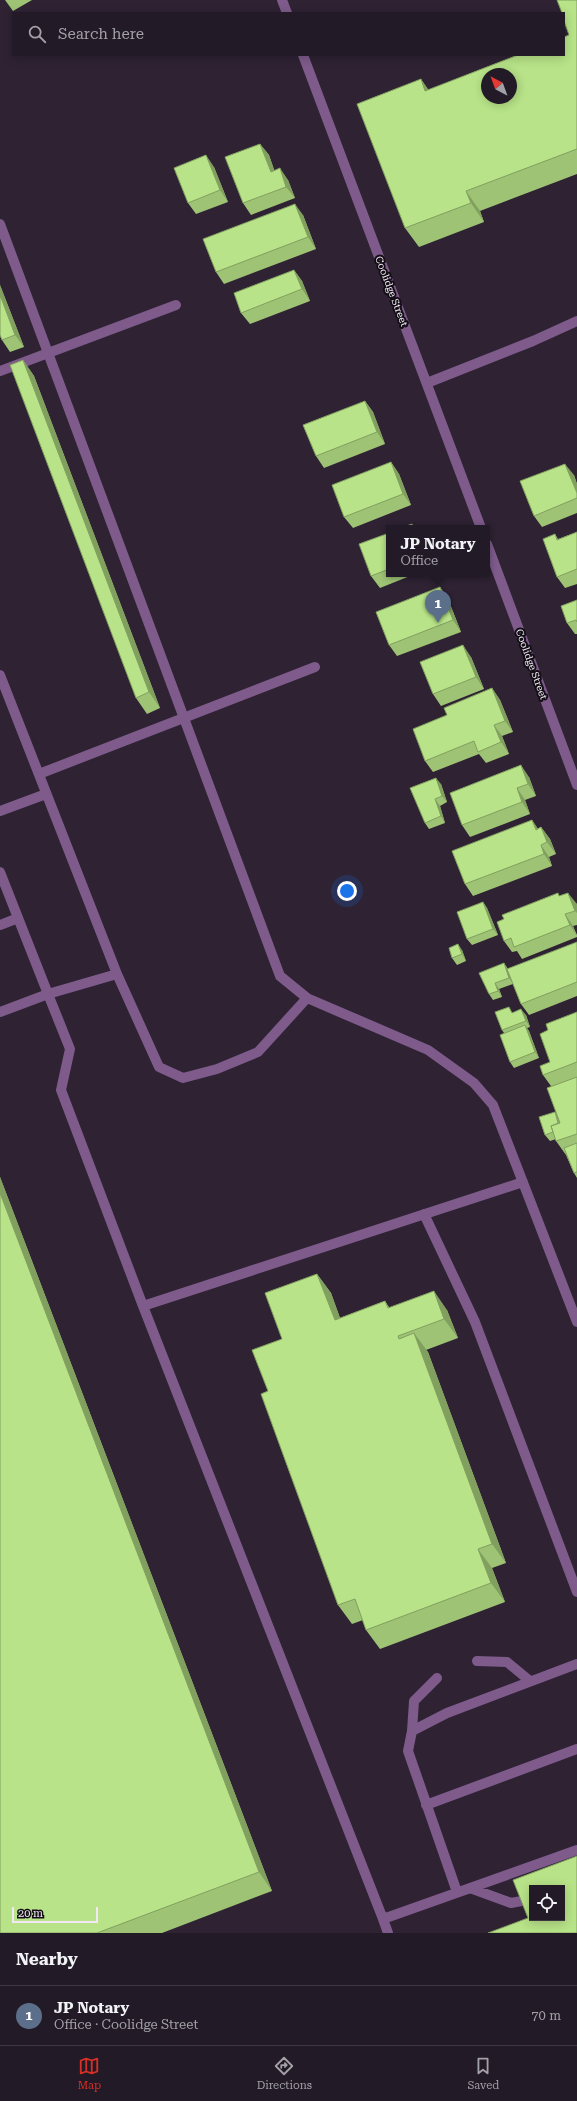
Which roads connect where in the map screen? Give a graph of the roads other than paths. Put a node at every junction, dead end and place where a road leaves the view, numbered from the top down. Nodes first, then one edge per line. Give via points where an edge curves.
1 (282, 0) edge
2 (287, 12) edge
3 (303, 56) edge
4 (0, 224) edge
5 (176, 305) dead end
6 (577, 321) edge
7 (48, 354) junction
8 (0, 370) edge
9 (427, 383) junction
10 (480, 525) edge
11 (490, 552) edge
12 (315, 668) dead end
13 (0, 675) edge
14 (184, 718) junction
15 (39, 774) junction
16 (577, 785) edge
17 (46, 794) junction
18 (0, 811) edge
19 (0, 872) edge
20 (18, 918) junction
21 (0, 925) edge
22 (116, 974) junction
23 (48, 994) junction
24 (307, 998) junction
25 (0, 1012) edge
26 (523, 1182) junction
27 (424, 1214) junction
28 (143, 1306) junction
29 (577, 1322) edge
30 (577, 1592) edge
31 (477, 1661) dead end
32 (577, 1664) edge
33 (437, 1678) dead end
34 (530, 1681) junction
35 (412, 1731) junction
36 (577, 1750) edge
37 (426, 1805) junction
38 (577, 1850) edge
39 (470, 1888) junction
40 (457, 1892) junction
41 (527, 1900) edge
42 (383, 1919) junction
43 (388, 1933) edge

1 - 2 street
3 - 9 street, Coolidge Street
4 - 7 street
5 - 7 street
6 - 9 street
7 - 8 street
7 - 14 street
9 - 10 street, Coolidge Street
11 - 16 street, Coolidge Street
12 - 14 street
13 - 15 street
14 - 15 street
14 - 24 street via 280,976
15 - 17 street
17 - 18 street
17 - 22 street
19 - 20 street
20 - 21 street
20 - 23 street
22 - 23 street
22 - 24 street via 159,1067 182,1078 217,1069 258,1052
23 - 25 street
23 - 28 street via 70,1049 61,1090
24 - 26 street via 428,1050 474,1083 493,1105
26 - 27 street
26 - 29 street
27 - 28 street
27 - 30 street via 475,1322
28 - 42 street
31 - 34 street via 507,1662
32 - 34 street
33 - 35 street via 414,1701
34 - 35 street via 447,1712
35 - 37 street via 408,1751
36 - 37 street
37 - 40 street
38 - 39 street
39 - 40 street
39 - 41 street via 511,1904
40 - 42 street
42 - 43 street

